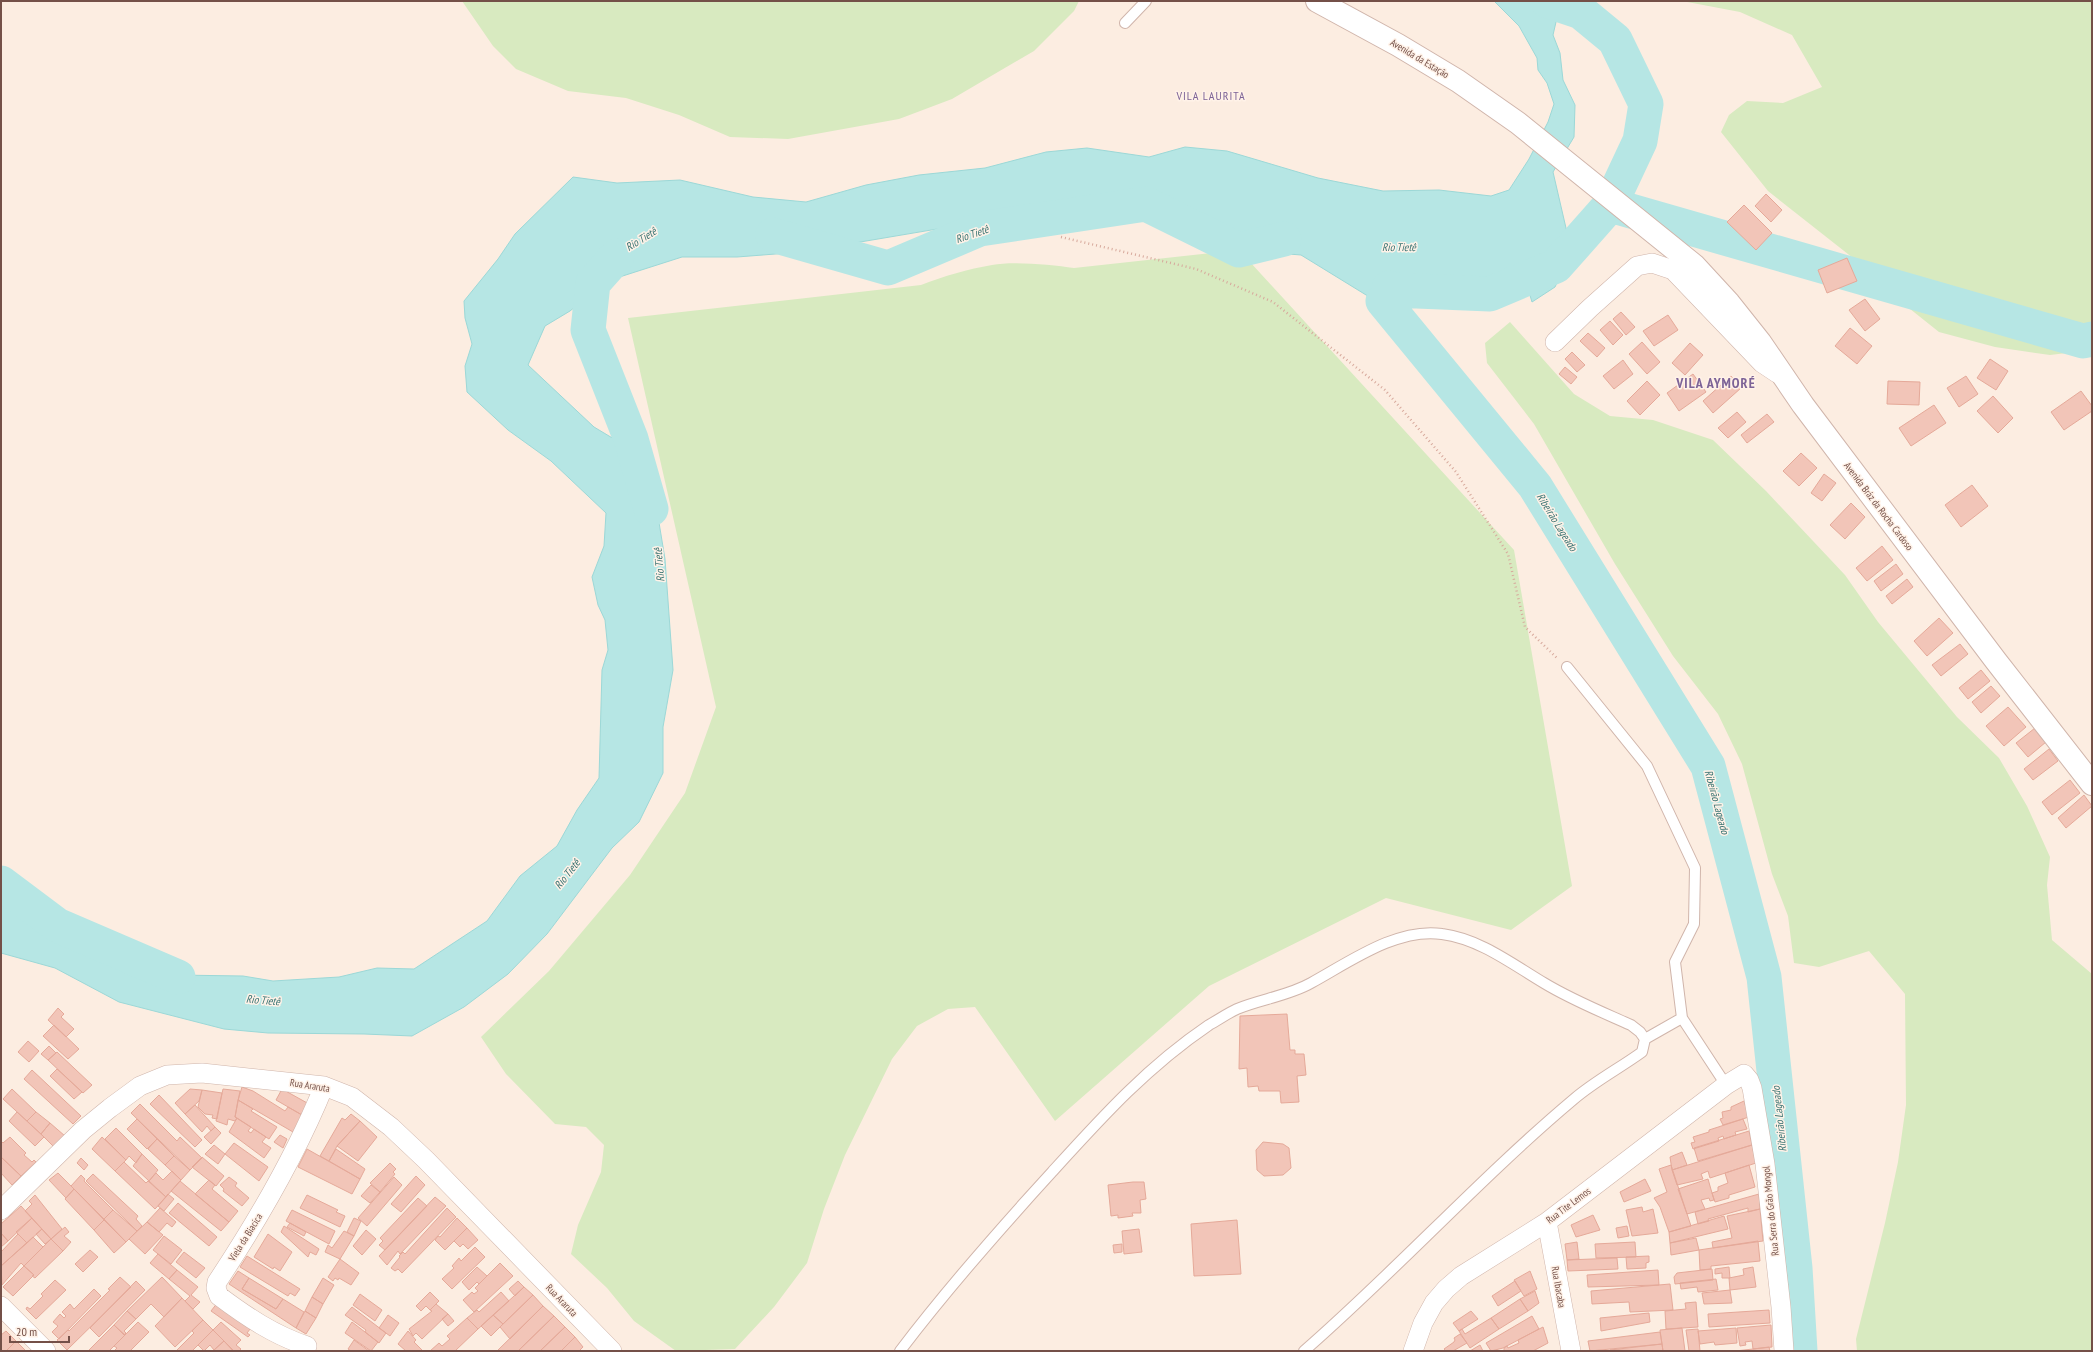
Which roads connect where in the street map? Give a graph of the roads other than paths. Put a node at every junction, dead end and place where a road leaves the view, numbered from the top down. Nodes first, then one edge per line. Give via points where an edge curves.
1 (1146, 1) edge
2 (1317, 1) edge
3 (1125, 23) dead end
4 (1659, 235) joint
5 (1556, 342) dead end
6 (1785, 379) junction
7 (1567, 666) road end
8 (2092, 784) edge
9 (1682, 1018) junction
10 (1645, 1039) junction
11 (1744, 1074) joint
12 (324, 1086) junction
13 (1726, 1086) junction
14 (1, 1210) edge
15 (1547, 1222) junction
16 (1, 1306) edge
17 (307, 1346) dead end
18 (46, 1351) edge
19 (612, 1351) edge
20 (900, 1351) edge
21 (1304, 1351) edge
22 (1413, 1351) edge
23 (1571, 1351) edge
24 (1784, 1351) edge

1 - 3 lane
2 - 4 street, Avenida da Estação via 1398,44 1458,81 1518,123
4 - 6 street, Avenida Bráz da Rocha Cardoso via 1694,265 1729,303
5 - 6 street via 1637,266 1652,263 1673,270 1762,363
6 - 8 street, Avenida Bráz da Rocha Cardoso via 1916,556
7 - 9 lane via 1647,766 1696,868 1694,924 1675,962
9 - 10 lane
9 - 13 lane
10 - 20 lane via 1631,1024 1568,996 1493,952 1460,937 1439,933 1416,934 1380,946 1303,988 1237,1009 1204,1029 1145,1073 1031,1195 935,1305
10 - 21 lane via 1642,1052 1576,1097 1540,1128
11 - 13 street, Rua Tite Lemos
11 - 24 street, Rua Serra do Grão Mongol via 1752,1088 1765,1164
12 - 14 street, Rua Araruta via 202,1073 167,1075 140,1086 110,1108 83,1130
12 - 17 street, Viela da Biacica via 292,1155 248,1234 217,1282 216,1288 219,1296 266,1329
12 - 19 street, Rua Araruta via 352,1097 396,1132
13 - 15 street, Rua Tite Lemos
15 - 22 street, Rua Tite Lemos via 1461,1276 1446,1289 1434,1303 1423,1323
15 - 23 street, Rua Ibacaba
16 - 18 street

